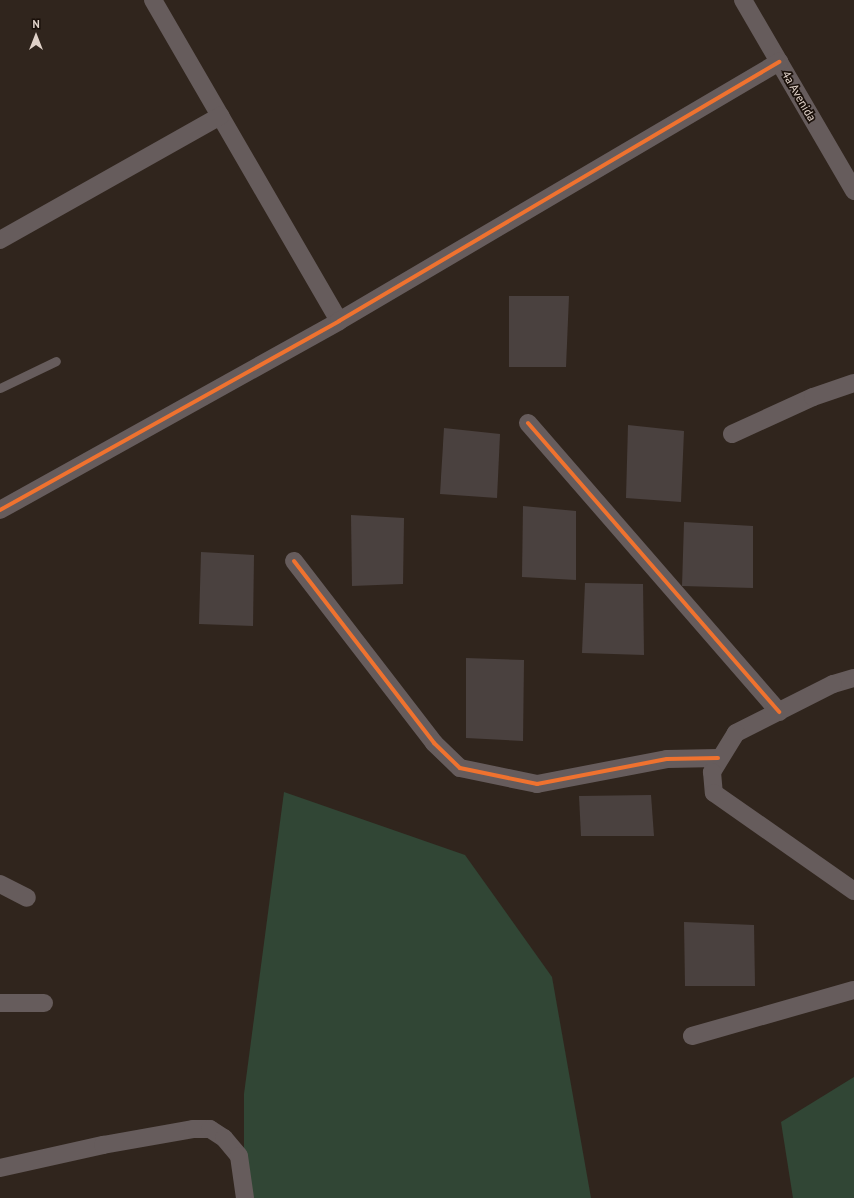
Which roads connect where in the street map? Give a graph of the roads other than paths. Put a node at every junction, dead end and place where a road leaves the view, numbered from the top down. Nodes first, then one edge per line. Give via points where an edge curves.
1 (743, 0) edge
2 (160, 2) edge
3 (779, 62) junction
4 (220, 116) junction
5 (854, 191) edge
6 (0, 240) edge
7 (339, 321) junction
8 (56, 361) dead end
9 (854, 383) edge
10 (0, 388) edge
11 (528, 423) dead end
12 (732, 434) dead end
13 (0, 510) edge
14 (294, 561) dead end
15 (854, 678) edge
16 (779, 712) junction
17 (718, 758) junction
18 (0, 884) edge
19 (854, 891) edge
20 (27, 898) dead end
21 (854, 990) edge
22 (0, 1003) edge
23 (44, 1003) dead end
24 (692, 1036) dead end
25 (0, 1168) edge
26 (245, 1198) edge

1 - 3 street, 4a Avenida
2 - 4 street
3 - 5 street, 4a Avenida
3 - 7 street
4 - 6 street
4 - 7 street
7 - 13 street
8 - 10 lane
9 - 12 street via 813,397
11 - 16 street
14 - 17 street via 434,743 460,768 537,784 660,760
15 - 16 street via 833,684
16 - 17 street via 736,733
17 - 19 street via 712,772 714,793
18 - 20 street
21 - 24 street
22 - 23 street
25 - 26 street via 193,1128 210,1129 224,1138 239,1156

